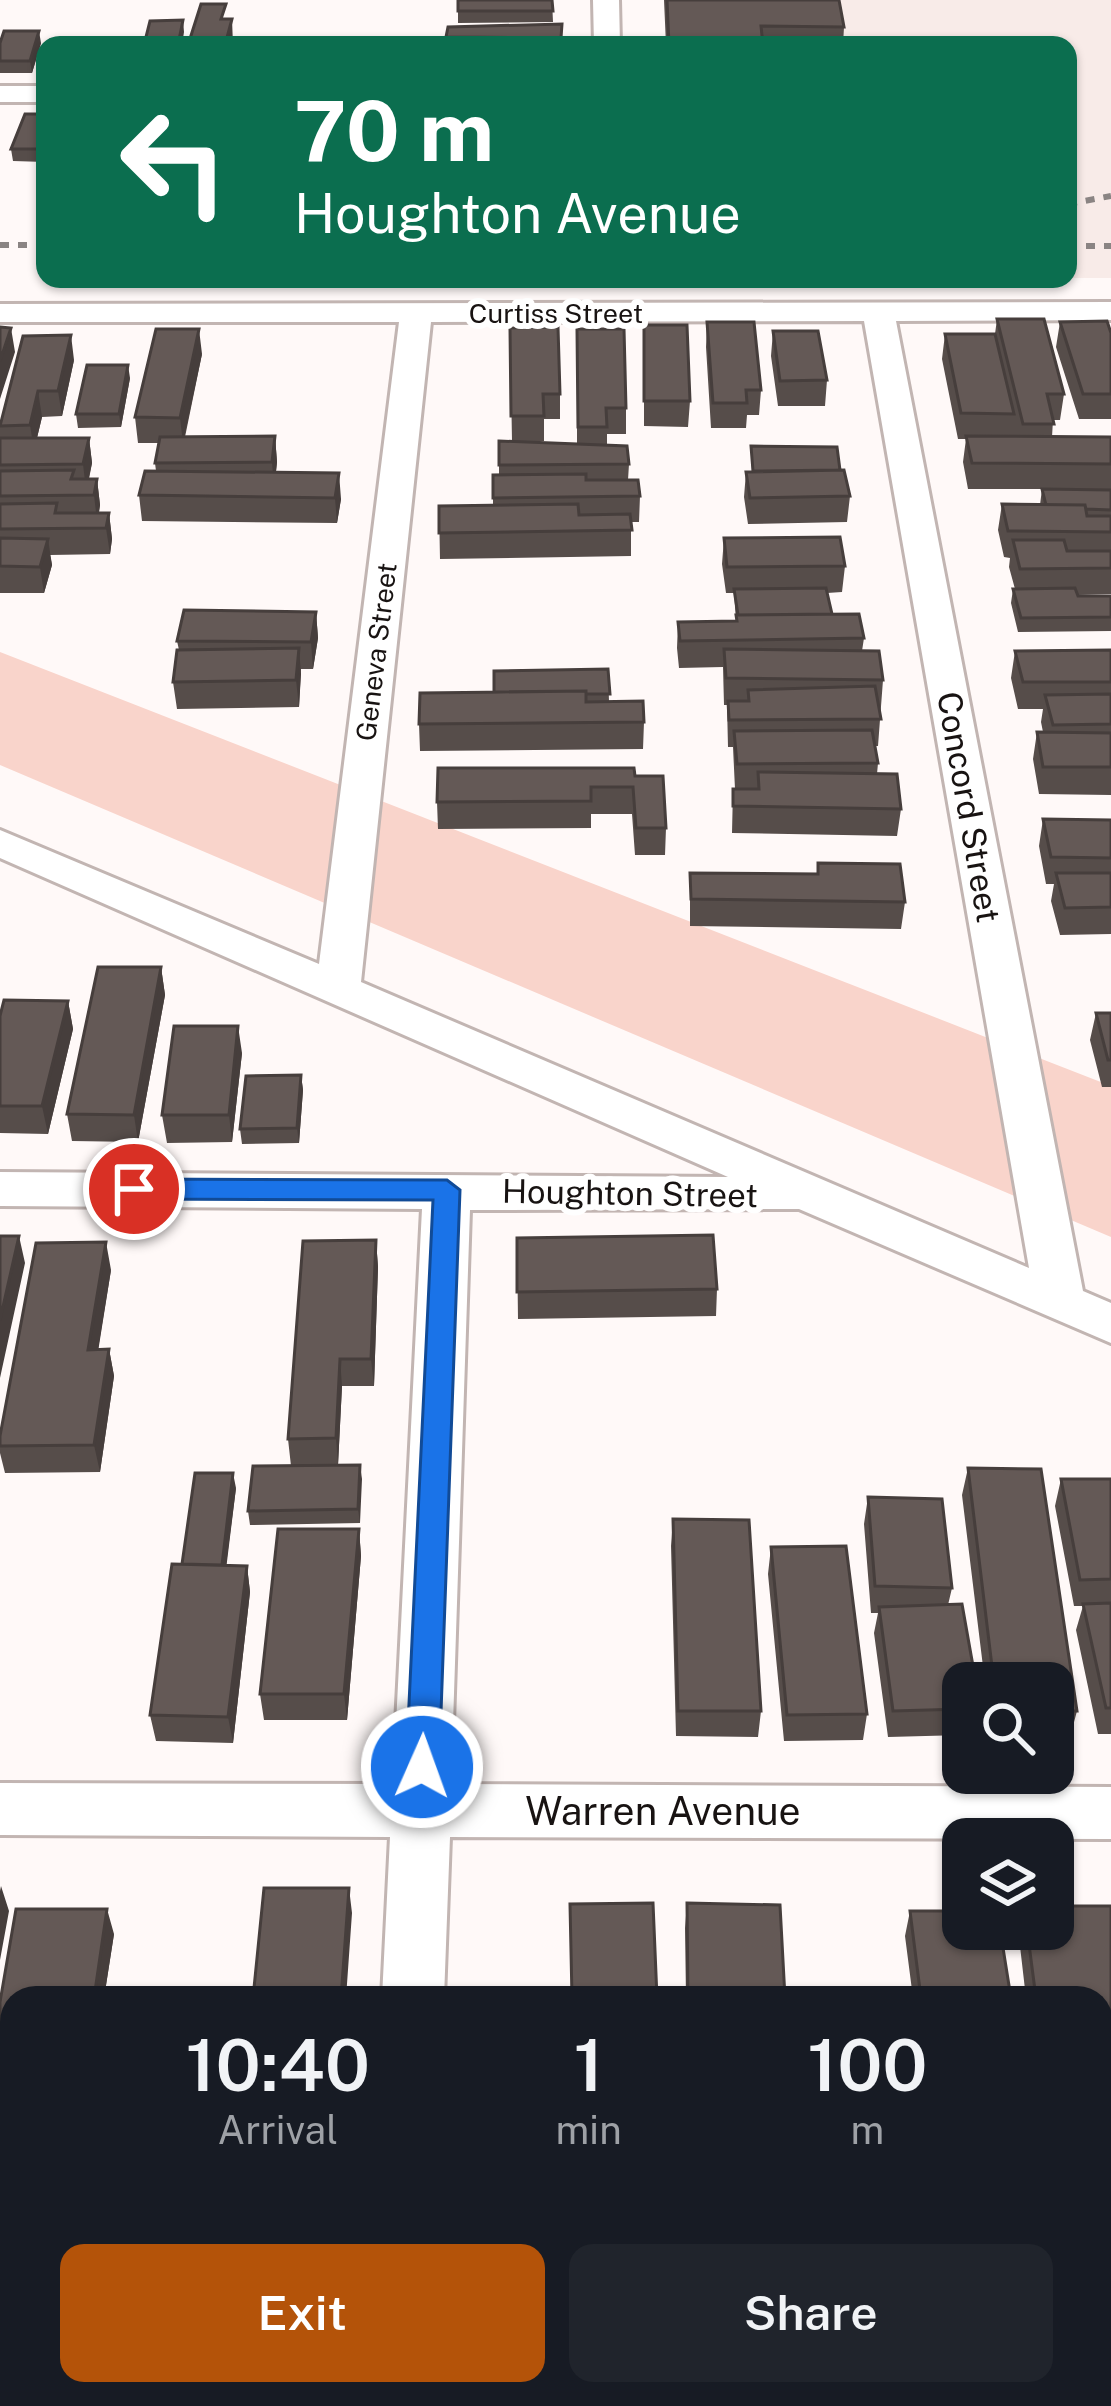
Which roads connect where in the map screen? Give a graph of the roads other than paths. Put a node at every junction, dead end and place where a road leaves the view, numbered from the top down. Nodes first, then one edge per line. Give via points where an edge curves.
1 (606, 0) edge
2 (607, 36) edge
3 (0, 94) edge
4 (36, 94) edge
5 (878, 311) junction
6 (1111, 311) edge
7 (0, 313) edge
8 (416, 314) junction
9 (0, 843) edge
10 (338, 990) junction
11 (0, 1189) edge
12 (447, 1190) junction
13 (814, 1196) junction
14 (1060, 1302) junction
15 (1111, 1324) edge
16 (0, 1809) edge
17 (421, 1810) junction
18 (1111, 1813) edge
19 (414, 1986) edge

1 - 2 street
3 - 4 street
5 - 6 street, Curtiss Street
5 - 8 street, Curtiss Street
5 - 14 street, Concord Street
7 - 8 street, Curtiss Street
8 - 10 street, Geneva Street
9 - 10 street
10 - 13 street
11 - 12 street, Houghton Street
12 - 13 street, Houghton Street
12 - 17 street
13 - 14 street
14 - 15 street
16 - 17 street, Warren Avenue
17 - 18 street, Warren Avenue
17 - 19 street

